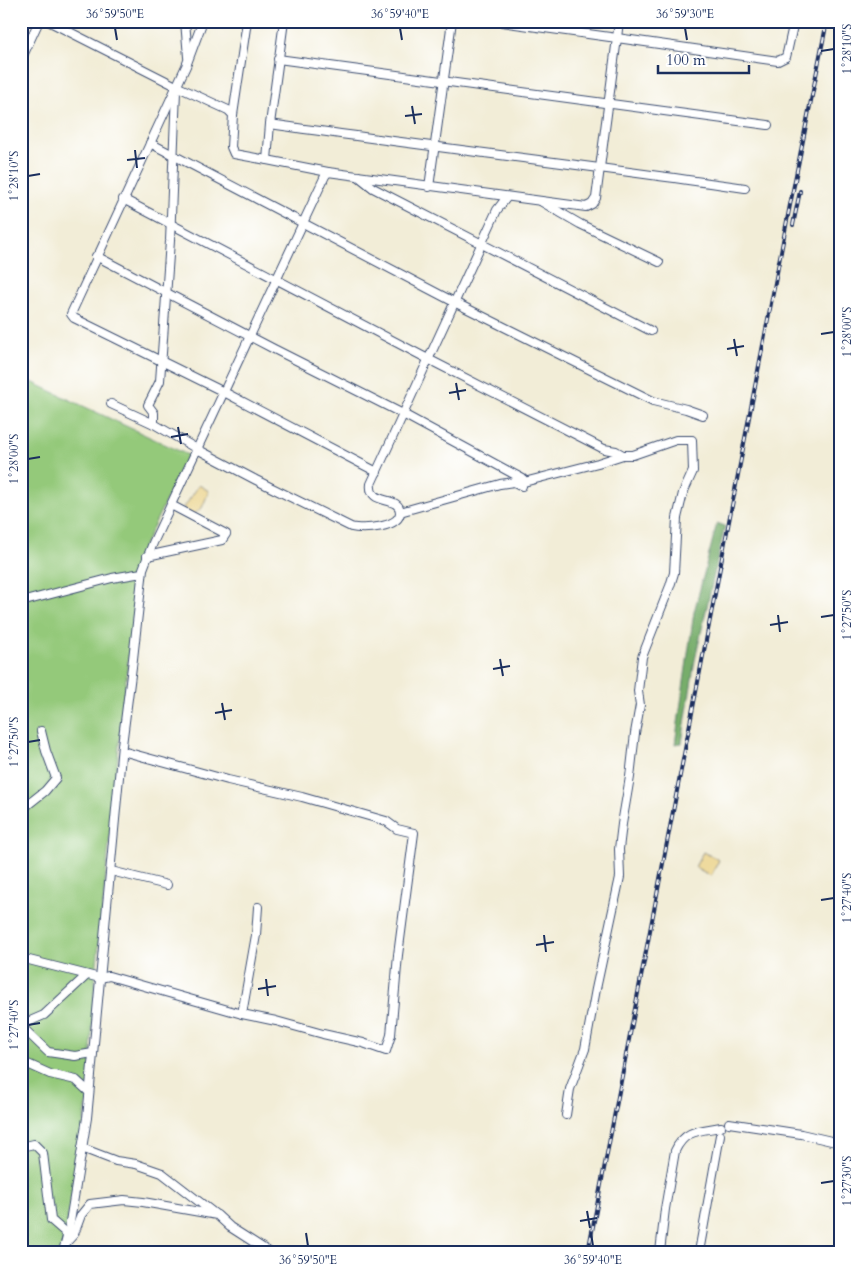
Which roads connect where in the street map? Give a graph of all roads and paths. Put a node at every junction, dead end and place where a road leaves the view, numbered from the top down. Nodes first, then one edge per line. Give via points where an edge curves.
1 (39, 21) edge
2 (48, 21) edge
3 (185, 21) edge
4 (190, 21) edge
5 (247, 21) edge
6 (284, 21) edge
7 (452, 21) edge
8 (494, 21) edge
9 (619, 21) edge
10 (794, 21) edge
11 (201, 23) edge
12 (616, 38) junction
13 (188, 59) junction
14 (278, 59) junction
15 (21, 60) edge
16 (444, 81) junction
17 (176, 86) junction
18 (608, 103) junction
19 (233, 115) junction
20 (270, 124) junction
21 (768, 125) dead end
22 (150, 143) junction
23 (435, 148) junction
24 (174, 155) junction
25 (267, 160) junction
26 (600, 167) junction
27 (328, 172) junction
28 (356, 175) junction
29 (428, 187) junction
30 (745, 188) dead end
31 (507, 197) junction
32 (123, 199) junction
33 (541, 201) junction
34 (171, 224) junction
35 (302, 224) junction
36 (481, 244) junction
37 (96, 256) junction
38 (659, 262) dead end
39 (276, 279) junction
40 (166, 293) junction
41 (454, 302) junction
42 (651, 331) dead end
43 (250, 336) junction
44 (428, 359) junction
45 (162, 361) junction
46 (224, 392) junction
47 (111, 404) dead end
48 (403, 414) junction
49 (703, 415) dead end
50 (154, 424) junction
51 (198, 449) junction
52 (623, 455) junction
53 (377, 472) junction
54 (524, 482) junction
55 (171, 505) junction
56 (400, 512) junction
57 (147, 556) junction
58 (142, 573) junction
59 (21, 602) edge
60 (41, 731) dead end
61 (122, 751) junction
62 (21, 810) edge
63 (111, 872) junction
64 (168, 885) dead end
65 (258, 907) dead end
66 (21, 958) edge
67 (87, 975) junction
68 (100, 978) junction
69 (242, 1014) junction
70 (21, 1026) edge
71 (93, 1053) junction
72 (21, 1061) edge
73 (89, 1092) junction
74 (566, 1115) dead end
75 (729, 1123) dead end
76 (840, 1143) edge
77 (21, 1147) edge
78 (82, 1148) junction
79 (217, 1215) junction
80 (67, 1234) junction
81 (64, 1248) edge
82 (269, 1252) edge
83 (660, 1252) edge
84 (699, 1252) edge

1 - 15 street
2 - 17 street
3 - 13 street
4 - 11 street
5 - 19 street
6 - 14 street
7 - 16 street
8 - 12 street
9 - 12 street
10 - 12 street via 788,53 786,58 778,61
11 - 13 street
12 - 18 street
13 - 17 street
14 - 16 street
14 - 20 street
16 - 18 street
16 - 23 street
17 - 19 street
17 - 22 street
17 - 24 street
18 - 21 street
18 - 26 street
19 - 25 street via 231,147 234,154
20 - 23 street
20 - 25 street
22 - 24 street
22 - 32 street
23 - 26 street
23 - 29 street
24 - 34 street
24 - 35 street
25 - 27 street
26 - 30 street
26 - 33 street via 596,198 586,207
27 - 28 street
27 - 35 street
28 - 29 street
28 - 36 street via 373,188
29 - 31 street
31 - 33 street
31 - 36 street
32 - 34 street
32 - 37 street
33 - 38 street via 580,224
34 - 39 street
34 - 40 street
35 - 39 street
35 - 41 street
36 - 41 street
36 - 42 street
37 - 40 street
37 - 45 street via 70,314
39 - 43 street
39 - 44 street
40 - 43 street
40 - 45 street
41 - 44 street
41 - 49 street via 654,401
43 - 46 street
43 - 48 street
44 - 48 street
44 - 52 street via 604,449
45 - 46 street
45 - 50 street via 160,381 148,406 154,413
46 - 51 street
46 - 53 street
47 - 50 street
48 - 53 street
48 - 54 street via 521,477
50 - 51 street
51 - 55 street
51 - 56 street via 351,527 386,526 397,519
52 - 54 street
52 - 74 street via 633,455 676,440 692,440 693,472 682,493 677,518 674,573 642,657 638,691 640,705 619,849 620,877 585,1049 570,1089
53 - 56 street via 372,493 394,503
54 - 56 street via 522,486 514,482 500,484
55 - 57 street
55 - 57 street via 226,534 222,540
57 - 58 street
58 - 59 street
58 - 61 street
60 - 62 street via 56,778
61 - 63 street
61 - 69 street via 302,797 386,821 397,829 414,833 391,1035 386,1051
63 - 64 street
63 - 68 street
65 - 69 street
66 - 67 street
67 - 68 street
67 - 70 street via 44,1015
68 - 69 street via 109,976
68 - 71 street
70 - 71 street via 48,1052 75,1056
71 - 73 street
72 - 73 street via 50,1074 76,1080
73 - 78 street
75 - 76 street
77 - 80 street via 34,1144 43,1153 51,1220
78 - 79 street via 162,1173
78 - 80 street
79 - 81 street via 124,1200 90,1204
79 - 82 street via 230,1228
80 - 81 street
83 - 84 street via 679,1142 698,1130 721,1131

